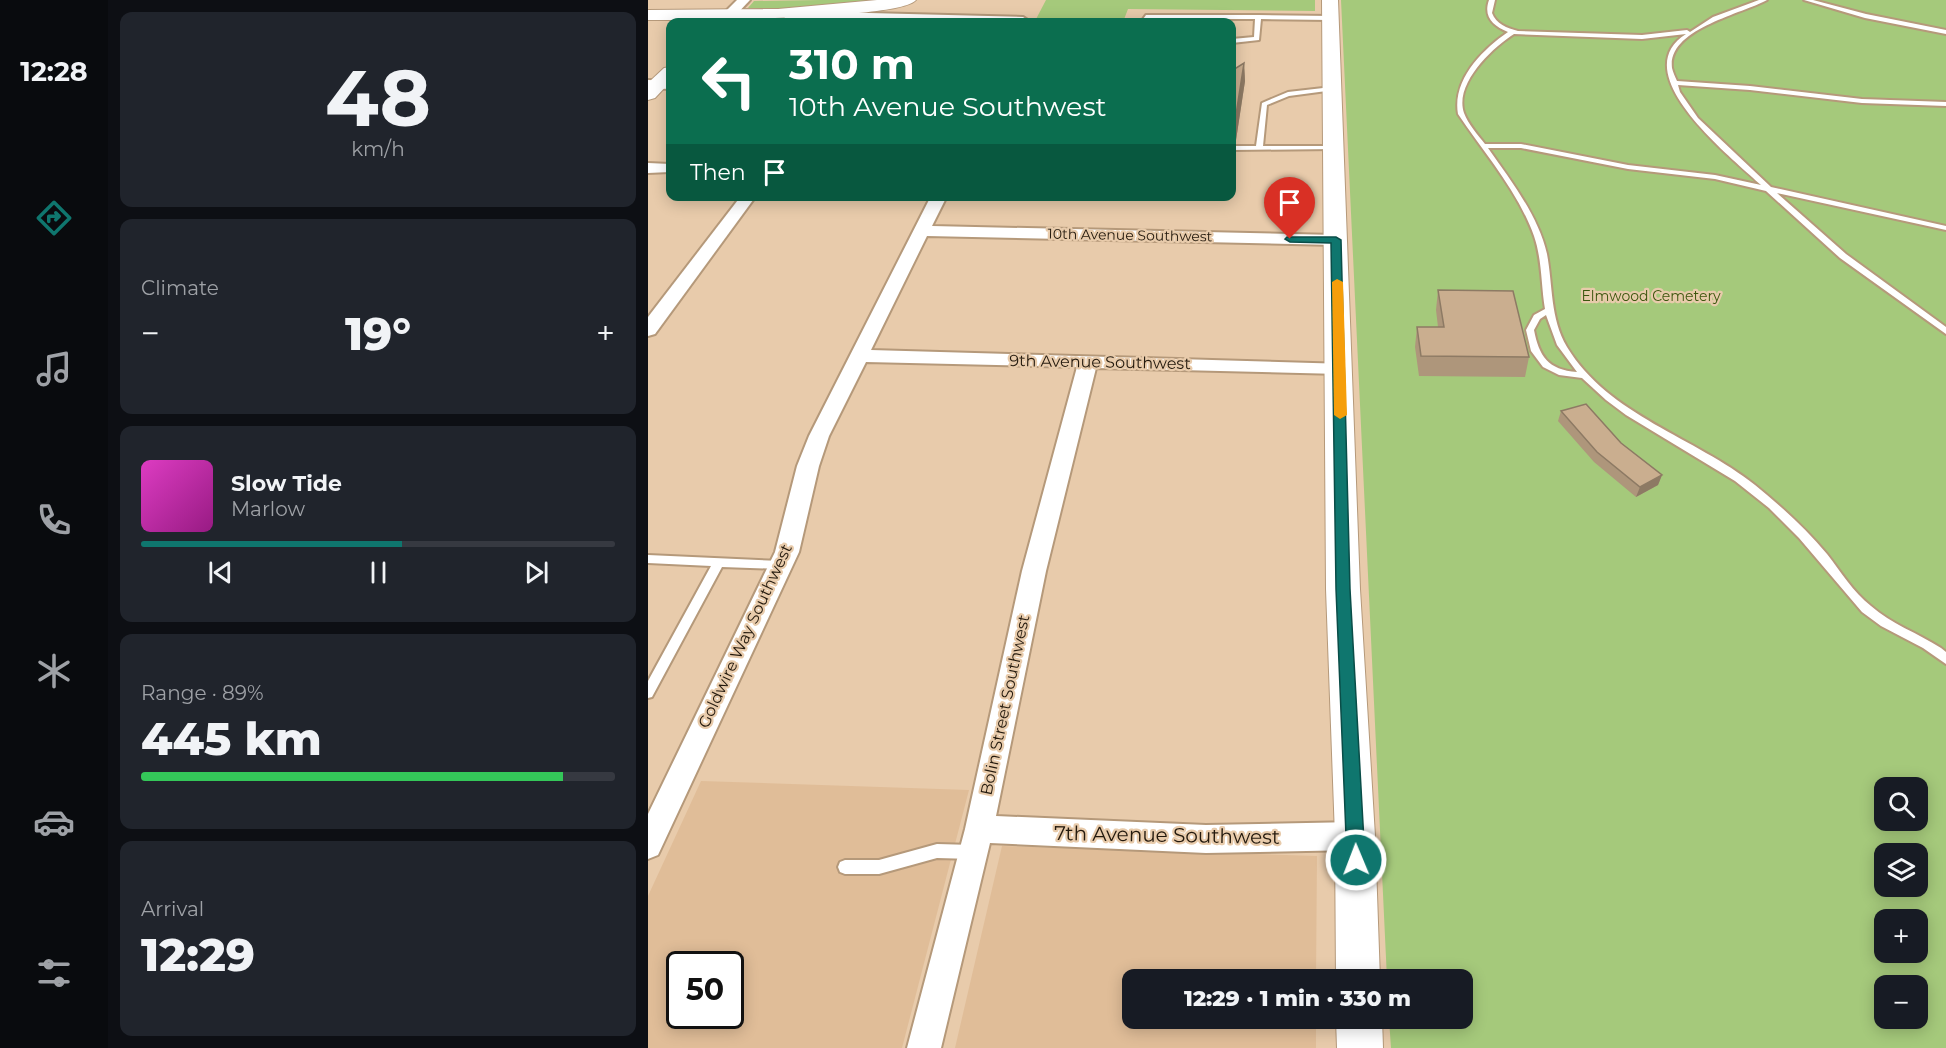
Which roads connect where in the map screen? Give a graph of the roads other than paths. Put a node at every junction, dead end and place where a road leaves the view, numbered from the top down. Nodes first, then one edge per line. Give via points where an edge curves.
1 (744, 0) edge
2 (908, 0) edge
3 (1492, 0) edge
4 (1764, 0) edge
5 (1807, 0) edge
6 (1029, 8) dead end
7 (1330, 9) edge
8 (876, 12) junction
9 (648, 15) edge
10 (1258, 17) junction
11 (706, 18) edge
12 (726, 18) edge
13 (741, 18) edge
14 (964, 18) edge
15 (1025, 18) edge
16 (1236, 19) edge
17 (1512, 32) junction
18 (1691, 32) junction
19 (1946, 32) edge
20 (1645, 37) junction
21 (1236, 41) edge
22 (1674, 47) junction
23 (1673, 83) junction
24 (1332, 89) junction
25 (1946, 104) edge
26 (1482, 146) junction
27 (1236, 148) edge
28 (1259, 148) junction
29 (1334, 148) junction
30 (648, 168) edge
31 (666, 168) edge
32 (1768, 189) junction
33 (745, 201) edge
34 (937, 201) edge
35 (1946, 228) edge
36 (923, 231) junction
37 (1336, 240) junction
38 (1548, 311) junction
39 (648, 330) edge
40 (1946, 331) edge
41 (860, 356) junction
42 (1088, 362) junction
43 (1340, 368) junction
44 (1584, 375) junction
45 (648, 559) edge
46 (720, 562) junction
47 (781, 565) junction
48 (1914, 637) junction
49 (1946, 646) edge
50 (1946, 659) edge
51 (648, 693) edge
52 (1355, 836) junction
53 (976, 841) junction
54 (648, 845) edge
55 (845, 867) dead end
56 (1358, 969) edge
57 (1359, 1029) edge
58 (924, 1048) edge
59 (1359, 1048) edge

1 - 12 street
2 - 8 main road
3 - 17 lane via 1490,19
4 - 18 lane via 1724,14
5 - 19 lane
6 - 15 street
7 - 10 lane
7 - 24 main road
8 - 13 main road
8 - 14 street
9 - 11 main road
10 - 16 lane
10 - 21 lane via 1257,39
17 - 20 lane
17 - 26 lane via 1486,51 1459,98 1461,114
18 - 20 lane
18 - 22 lane
20 - 22 lane
22 - 23 lane via 1669,68
23 - 25 lane via 1862,101
23 - 32 lane via 1696,118
24 - 28 lane via 1294,93 1264,104
24 - 29 main road
26 - 32 lane via 1521,146 1598,163 1714,177
26 - 38 lane via 1535,230 1542,254
27 - 28 lane
28 - 29 lane
29 - 37 main road
30 - 31 street
32 - 35 lane
32 - 40 lane via 1843,256
33 - 39 street
34 - 36 street, Goldwire Way Southwest
36 - 37 street, 10th Avenue Southwest
36 - 41 street, Goldwire Way Southwest
37 - 43 main road
38 - 44 lane via 1562,347
38 - 44 lane via 1537,317 1530,330 1539,360 1555,371
41 - 42 street, 9th Avenue Southwest
41 - 47 street, Goldwire Way Southwest via 819,436
42 - 43 street, 9th Avenue Southwest
42 - 53 street, Bolin Street Southwest via 1035,571
43 - 52 main road via 1343,589
44 - 48 lane via 1620,408 1711,459 1759,493 1803,534 1866,609
45 - 46 lane
46 - 47 lane
46 - 51 lane
47 - 54 street, Goldwire Way Southwest
48 - 49 lane
48 - 50 lane
52 - 53 street, 7th Avenue Southwest
52 - 56 main road
53 - 55 lane via 879,867
53 - 58 street, Bolin Street Southwest
57 - 59 main road

